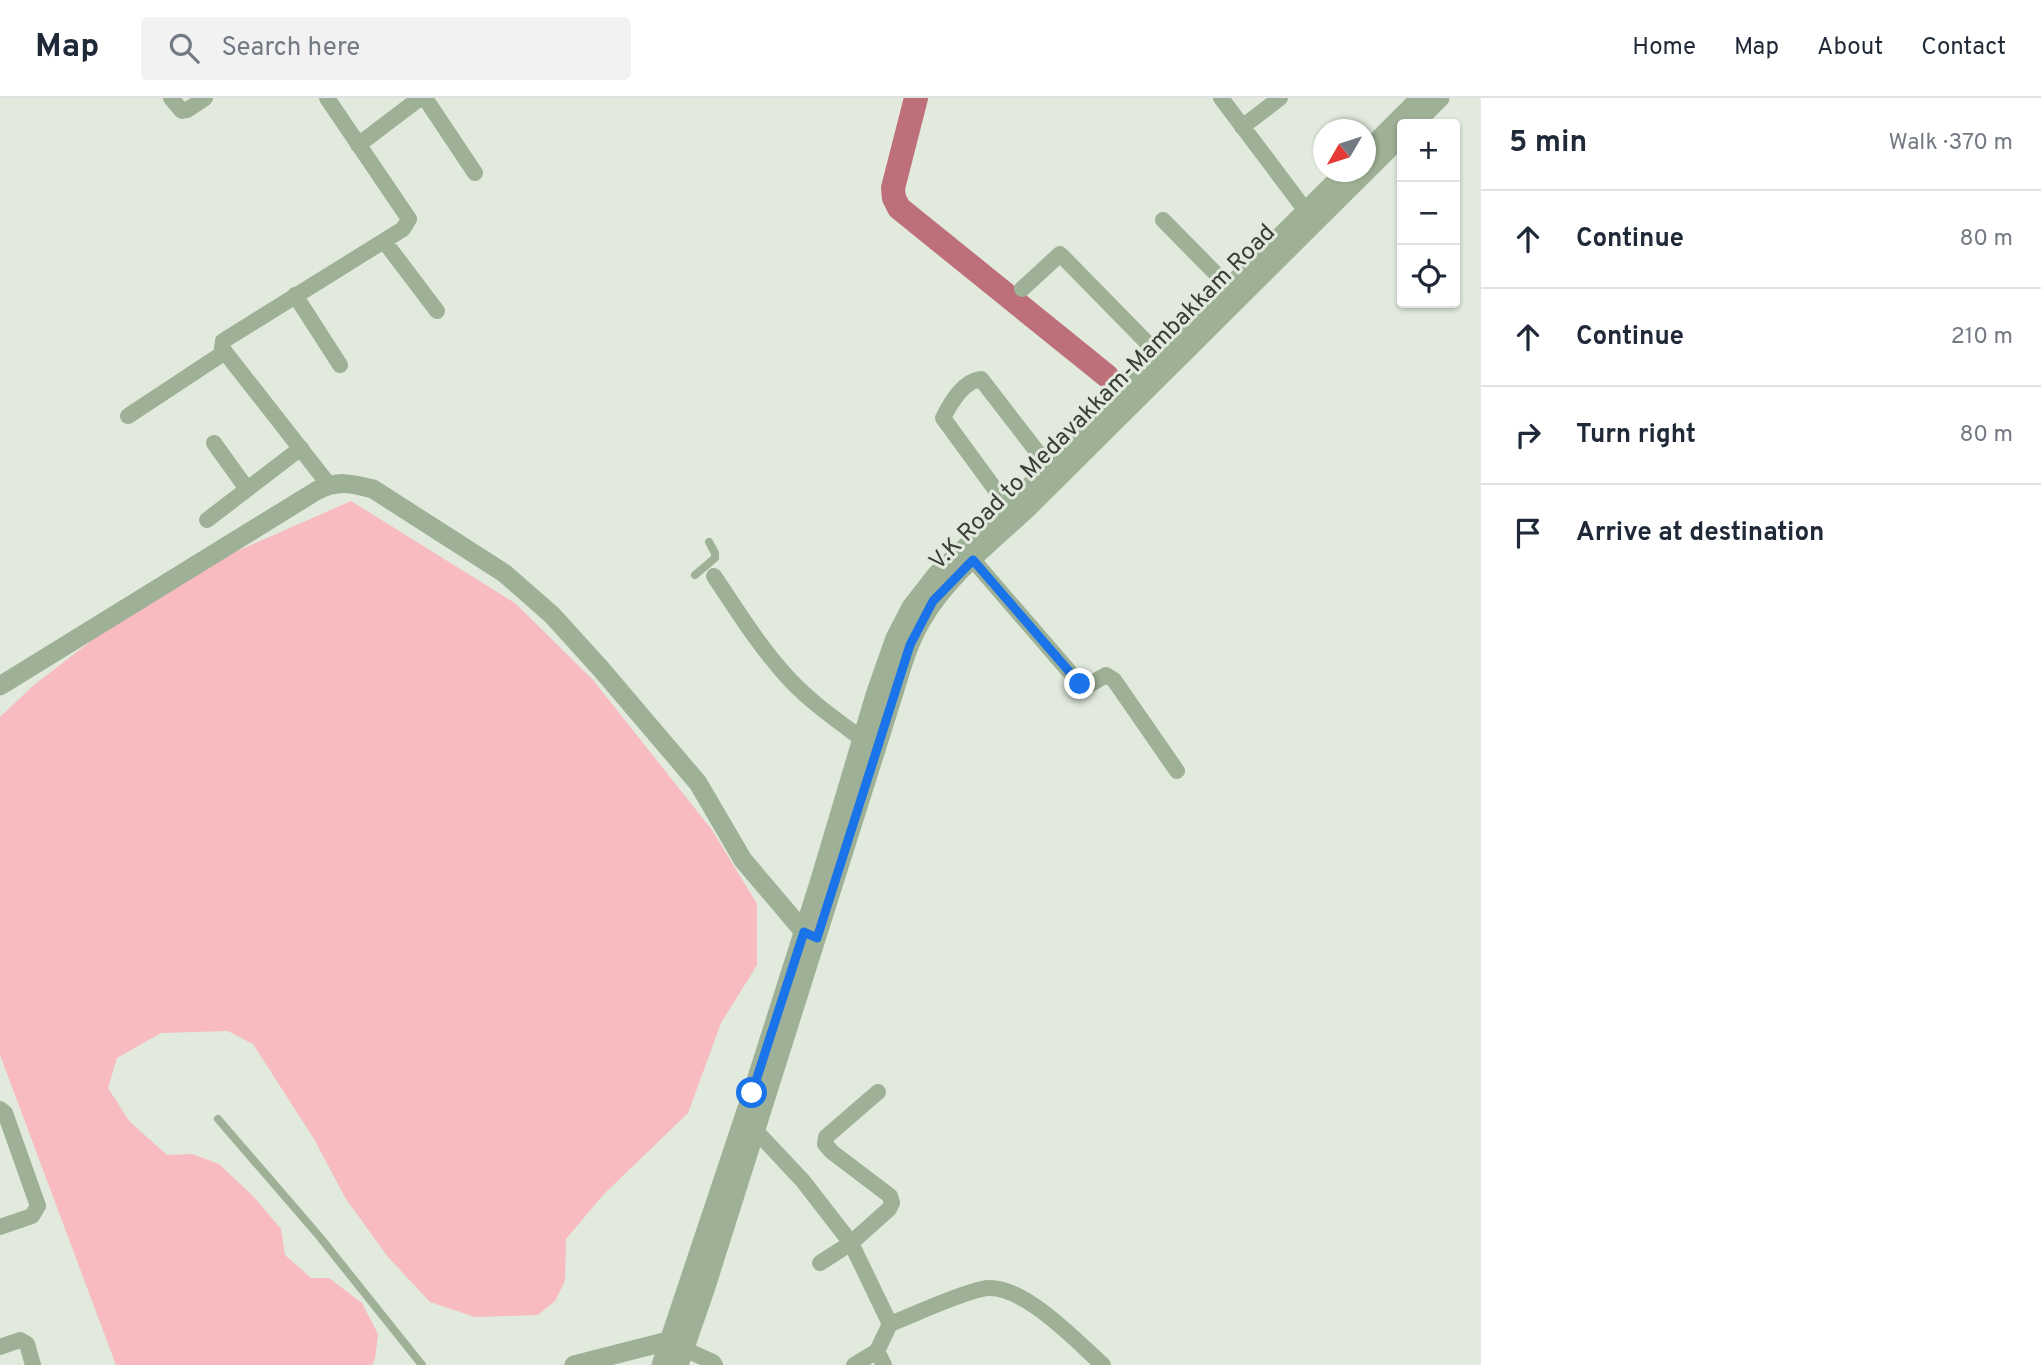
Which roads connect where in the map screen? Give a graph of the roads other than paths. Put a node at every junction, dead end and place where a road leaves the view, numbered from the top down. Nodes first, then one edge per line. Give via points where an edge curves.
1 (171, 98) edge
2 (205, 98) edge
3 (327, 98) edge
4 (422, 98) edge
5 (1221, 98) edge
6 (1279, 98) edge
7 (1420, 98) edge
8 (1440, 98) edge
9 (1419, 119) edge
10 (1242, 127) junction
11 (1397, 140) edge
12 (1376, 142) edge
13 (358, 145) junction
14 (475, 173) dead end
15 (1337, 182) edge
16 (1311, 217) junction
17 (1163, 220) dead end
18 (384, 241) junction
19 (1230, 287) junction
20 (1022, 289) dead end
21 (295, 295) junction
22 (437, 311) dead end
23 (225, 352) junction
24 (1160, 356) junction
25 (340, 365) dead end
26 (128, 416) dead end
27 (214, 443) dead end
28 (301, 448) junction
29 (1049, 467) junction
30 (329, 485) junction
31 (247, 489) junction
32 (1012, 513) junction
33 (207, 520) dead end
34 (709, 542) dead end
35 (973, 560) junction
36 (710, 571) junction
37 (695, 575) dead end
38 (0, 686) edge
39 (862, 739) junction
40 (1177, 771) dead end
41 (810, 935) junction
42 (878, 1092) dead end
43 (0, 1109) edge
44 (218, 1119) dead end
45 (755, 1130) junction
46 (0, 1227) edge
47 (851, 1243) junction
48 (820, 1263) dead end
49 (890, 1324) junction
50 (0, 1347) edge
51 (677, 1352) edge
52 (881, 1358) edge
53 (33, 1365) edge
54 (422, 1365) edge
55 (574, 1365) edge
56 (661, 1365) edge
57 (715, 1365) edge
58 (854, 1365) edge
59 (1103, 1365) edge

1 - 2 street via 182,111
3 - 13 street
4 - 13 street
4 - 14 street
5 - 10 street
6 - 10 street
7 - 12 street
8 - 9 street
10 - 16 street
11 - 16 street, V.K Road to Medavakkam-Mambakkam Road
13 - 18 street via 409,219 403,229
15 - 16 street, V.K Road to Medavakkam-Mambakkam Road
16 - 19 street, V.K Road to Medavakkam-Mambakkam Road
16 - 32 street, V.K Road to Medavakkam-Mambakkam Road
17 - 19 street
18 - 21 street
18 - 22 street
19 - 24 street, V.K Road to Medavakkam-Mambakkam Road
20 - 24 street via 1060,254
21 - 23 street via 223,341
21 - 25 street
23 - 26 street
23 - 28 street
24 - 29 street, V.K Road to Medavakkam-Mambakkam Road
27 - 31 street
28 - 30 street
28 - 31 street
29 - 32 street, V.K Road to Medavakkam-Mambakkam Road
29 - 32 street via 981,379 952,398 943,418
30 - 38 street
30 - 41 street via 350,483 373,489 474,552 537,600 691,775 751,872
31 - 33 street
32 - 35 street, V.K Road to Medavakkam-Mambakkam Road
32 - 39 street, V.K Road to Medavakkam-Mambakkam Road via 936,575 911,607 891,648
34 - 36 lane via 715,553
35 - 40 street via 1080,684 1105,675 1114,680
35 - 41 street, V.K Road to Medavakkam-Mambakkam Road via 933,601 910,645
36 - 37 lane
36 - 39 street via 761,646 792,682
39 - 41 street, V.K Road to Medavakkam-Mambakkam Road
41 - 45 street, V.K Road to Medavakkam-Mambakkam Road
41 - 51 street, V.K Road to Medavakkam-Mambakkam Road
42 - 47 street via 825,1140 832,1152 890,1196 892,1203
43 - 46 street via 38,1206 32,1216
44 - 54 lane
45 - 47 street via 803,1181
45 - 51 street, V.K Road to Medavakkam-Mambakkam Road
47 - 48 street
47 - 49 street
49 - 52 street
49 - 59 street via 985,1288 1005,1290 1032,1303
50 - 53 street via 20,1340 27,1344
51 - 55 street
51 - 56 street, V.K Road to Medavakkam-Mambakkam Road
51 - 57 street
52 - 58 street

